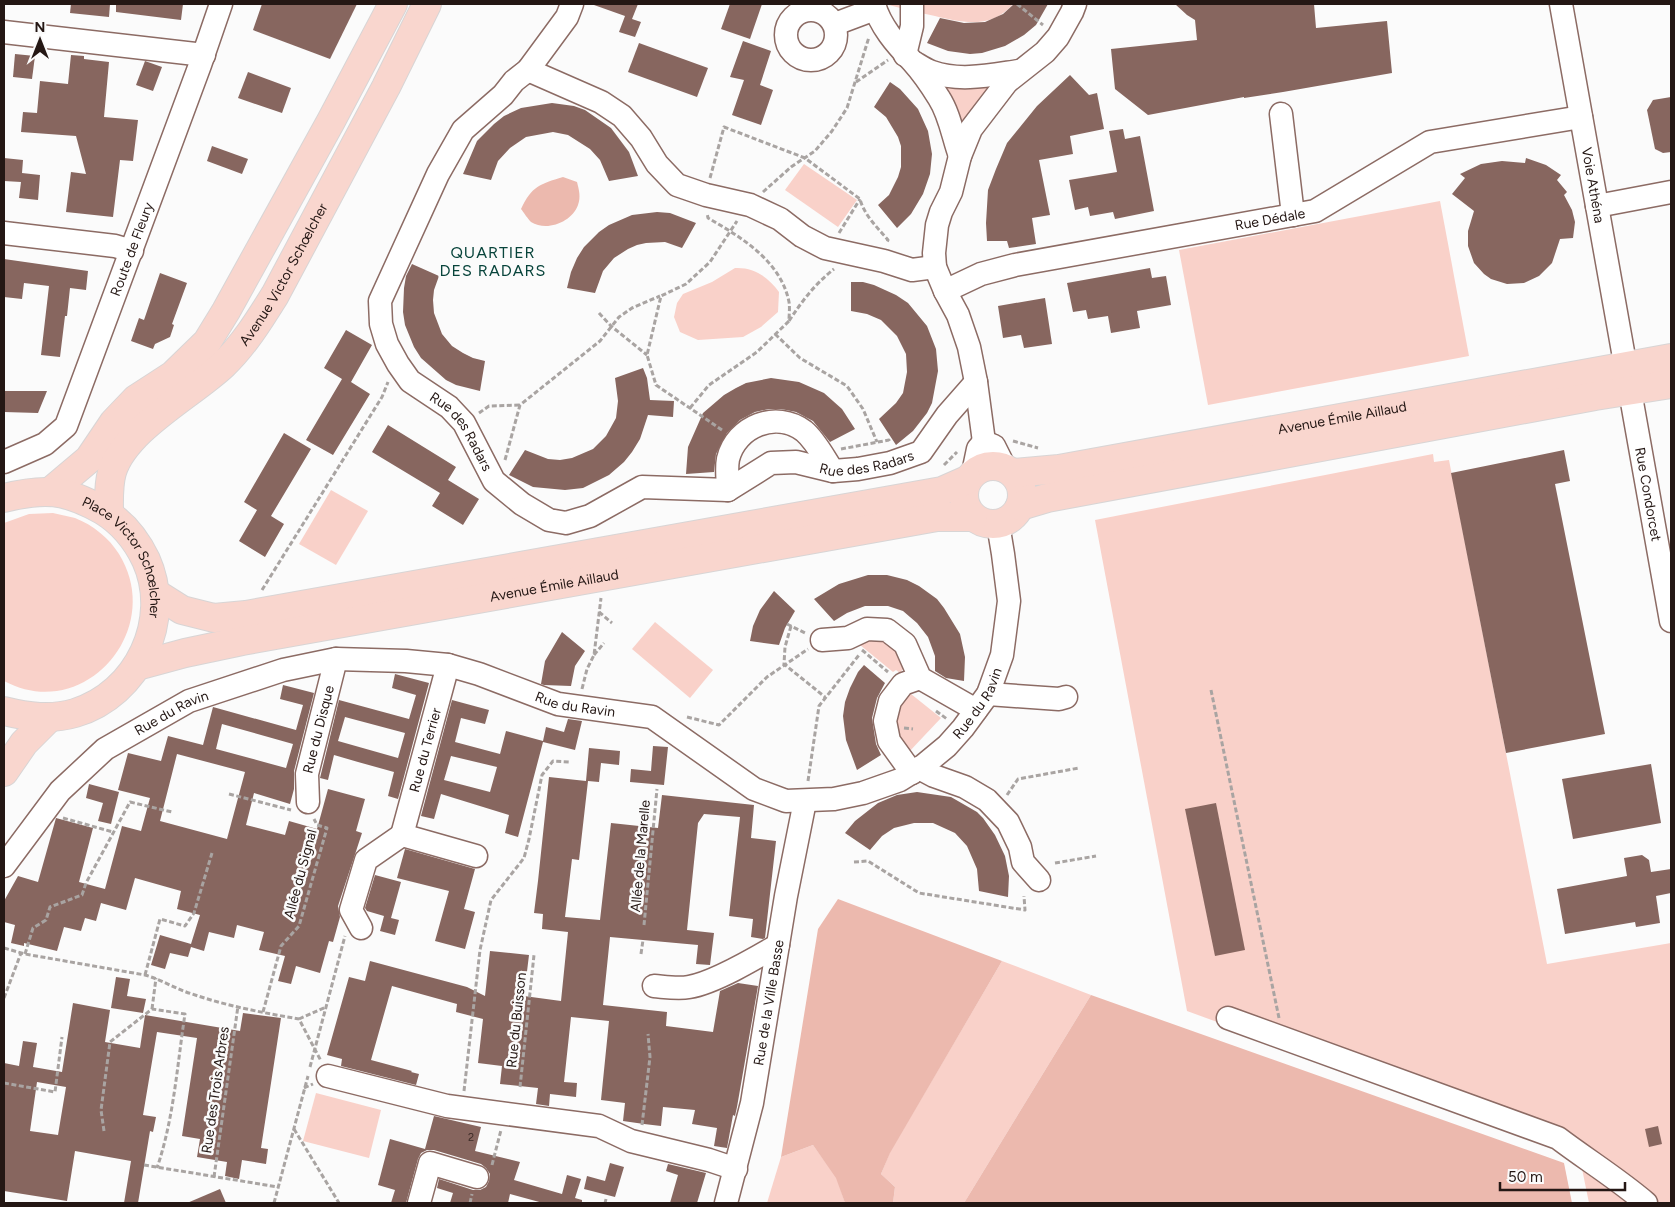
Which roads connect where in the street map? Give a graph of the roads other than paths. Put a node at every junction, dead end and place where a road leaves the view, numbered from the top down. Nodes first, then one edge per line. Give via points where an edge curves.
1 (221, 4) edge
2 (393, 4) edge
3 (427, 4) edge
4 (572, 4) edge
5 (912, 4) edge
6 (1075, 4) edge
7 (1567, 4) edge
8 (801, 7) edge
9 (876, 11) edge
10 (835, 24) junction
11 (4, 32) edge
12 (204, 55) junction
13 (908, 58) junction
14 (528, 70) junction
15 (1019, 71) junction
16 (1281, 114) dead end
17 (1581, 117) junction
18 (960, 156) junction
19 (1671, 192) edge
20 (1597, 206) junction
21 (1293, 215) junction
22 (4, 233) edge
23 (132, 251) junction
24 (935, 267) junction
25 (945, 292) junction
26 (1671, 358) edge
27 (1628, 378) junction
28 (976, 382) junction
29 (1671, 384) edge
30 (984, 442) junction
31 (4, 462) edge
32 (1009, 470) junction
33 (833, 471) junction
34 (970, 476) junction
35 (728, 490) junction
36 (52, 491) junction
37 (4, 498) edge
38 (1020, 506) junction
39 (110, 514) junction
40 (985, 520) junction
41 (155, 593) junction
42 (1671, 621) edge
43 (822, 640) road end
44 (336, 659) junction
45 (448, 665) junction
46 (137, 666) junction
47 (912, 681) junction
48 (1066, 698) dead end
49 (982, 702) junction
50 (4, 710) edge
51 (50, 717) junction
52 (916, 770) junction
53 (4, 772) edge
54 (805, 801) junction
55 (301, 806) road end
56 (402, 835) junction
57 (476, 856) dead end
58 (4, 866) edge
59 (1031, 888) road end
60 (361, 928) road end
61 (778, 945) junction
62 (654, 986) dead end
63 (1228, 1018) dead end
64 (328, 1076) road end
65 (736, 1169) junction
66 (477, 1177) dead end
67 (419, 1203) edge
68 (726, 1203) edge
69 (1646, 1203) edge

1 - 12 street, Route de Fleury
2 - 36 main road via 207,342 173,375 136,400 114,422 90,459
3 - 39 main road, Avenue Victor Schœlcher via 386,87 262,316 224,364 149,423 124,450 112,472
4 - 14 street, Rue des Radars via 567,17
5 - 13 street
6 - 15 street via 1058,37 1045,52
7 - 17 street, Voie Athéna
8 - 10 street via 827,14
8 - 10 street via 786,27 786,40 791,51 801,58 825,57 834,48
9 - 10 street
9 - 13 street
11 - 12 street
12 - 23 street, Route de Fleury
13 - 15 street via 930,72 953,77
13 - 18 street via 940,100
14 - 24 street via 601,102 622,116 657,164 677,185 750,205 825,248 912,270
14 - 35 street, Rue des Radars via 463,130 438,174 380,302 381,324 387,344 410,381 449,407 464,423 494,481 522,504 549,520 566,523 590,516 642,487
15 - 18 street via 971,129
16 - 21 street
17 - 20 street, Voie Athéna
17 - 21 street, Rue Dédale via 1430,142 1315,211
18 - 24 street via 951,192 937,225
19 - 20 street
20 - 27 street, Voie Athéna
21 - 25 street, Rue Dédale via 1014,265 981,274
22 - 23 street via 115,246
23 - 31 street, Route de Fleury via 66,426 45,444
24 - 25 street
25 - 28 street via 958,315
26 - 27 main road, Avenue Émile Aillaud
27 - 29 main road, Avenue Émile Aillaud
27 - 32 main road, Avenue Émile Aillaud via 1059,469
27 - 38 main road, Avenue Émile Aillaud
27 - 42 street, Rue Condorcet
28 - 30 street
28 - 33 street, Rue des Radars via 920,452 890,463
30 - 32 street via 994,446
30 - 34 street via 978,448
32 - 34 main road via 988,466
32 - 38 main road via 1022,488
33 - 35 street, Rue des Radars via 796,462 771,463
33 - 35 street via 804,431 791,424 766,422 746,429 735,441 728,460
34 - 40 main road via 964,489 967,509
34 - 41 main road, Avenue Émile Aillaud via 942,492 246,615 214,618 182,610
36 - 37 main road, Place Victor Schœlcher
36 - 39 main road, Place Victor Schœlcher via 83,499
38 - 40 main road via 1007,521
39 - 41 main road, Place Victor Schœlcher via 140,547 150,569
40 - 46 main road, Avenue Émile Aillaud via 928,519 261,637
40 - 49 street, Rue du Ravin via 1003,554 1009,601 1002,655
41 - 46 main road, Place Victor Schœlcher via 153,631
43 - 47 street via 848,638 867,629 887,630 905,644
44 - 45 street, Rue du Ravin
44 - 55 street, Rue du Disque
44 - 58 street, Rue du Ravin via 283,670 189,700 105,749 60,791
45 - 54 street, Rue du Ravin via 558,704 652,717 754,789 786,800
45 - 56 street, Rue du Terrier
46 - 51 main road, Place Victor Schœlcher via 120,687 99,702 75,713
47 - 49 street
47 - 52 street via 890,701 885,721 889,741
48 - 49 street
49 - 52 street, Rue du Ravin via 947,746
50 - 51 main road, Place Victor Schœlcher via 25,716
51 - 53 main road via 24,743
52 - 54 street, Rue du Ravin via 900,780 863,793
52 - 59 street via 965,787 987,800 1008,822 1020,847
54 - 61 street, Rue de la Ville Basse
56 - 57 street
56 - 60 street via 366,860 352,910
61 - 62 street via 691,987
61 - 65 street, Rue de la Ville Basse via 752,1104
63 - 69 street via 1558,1138
64 - 65 street via 448,1106 599,1126 631,1141
65 - 68 street, Rue de la Ville Basse
66 - 67 street via 430,1163

